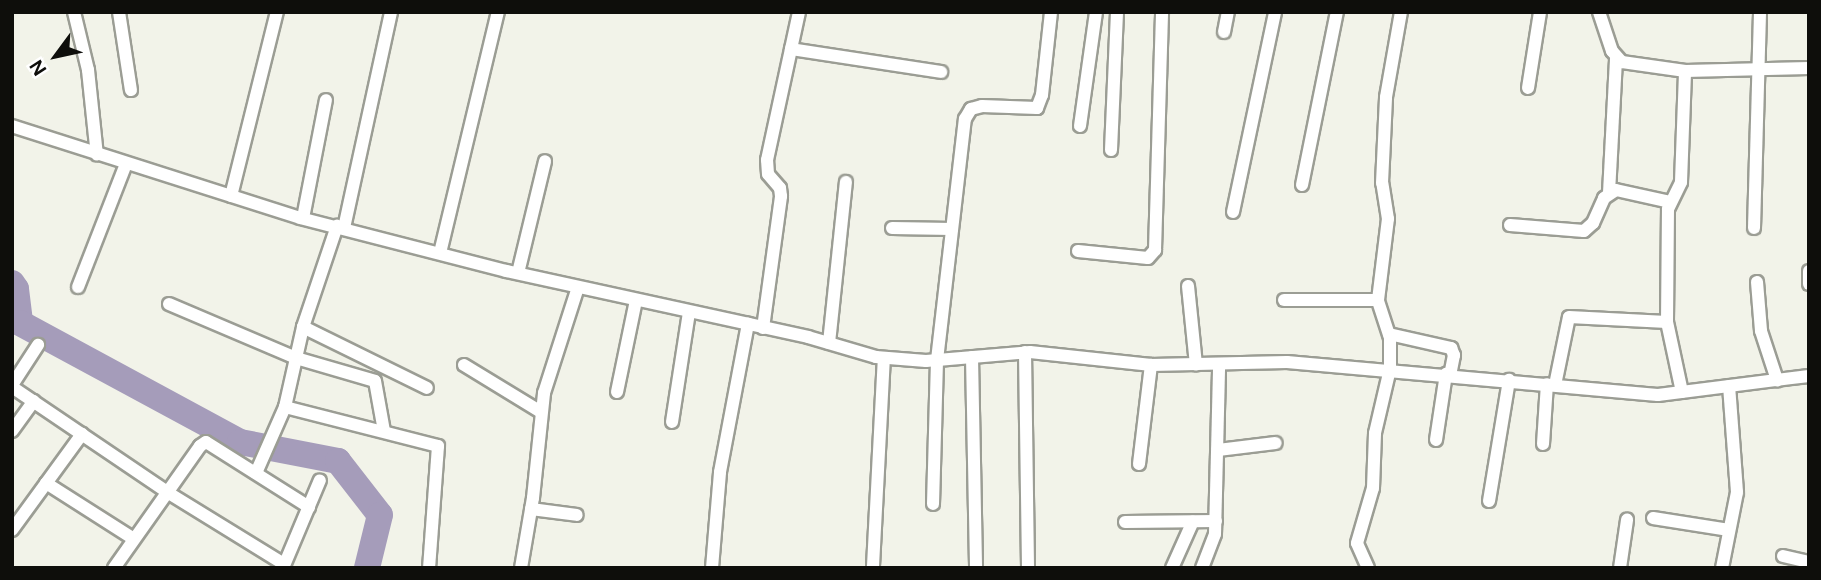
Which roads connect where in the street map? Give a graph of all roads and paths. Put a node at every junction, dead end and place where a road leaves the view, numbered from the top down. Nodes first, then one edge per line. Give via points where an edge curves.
1 (74, 12) edge
2 (120, 12) edge
3 (277, 12) edge
4 (391, 12) edge
5 (498, 12) edge
6 (799, 12) edge
7 (1051, 12) edge
8 (1096, 12) edge
9 (1117, 12) edge
10 (1162, 12) edge
11 (1228, 12) edge
12 (1275, 12) edge
13 (1337, 12) edge
14 (1401, 12) edge
15 (1540, 12) edge
16 (1599, 12) edge
17 (1759, 12) edge
18 (1224, 32) dead end
19 (791, 49) junction
20 (1616, 58) junction
21 (1756, 68) junction
22 (1809, 68) edge
23 (1685, 71) junction
24 (941, 72) dead end
25 (1528, 88) dead end
26 (131, 90) dead end
27 (326, 100) dead end
28 (12, 126) edge
29 (1080, 126) dead end
30 (1111, 150) dead end
31 (97, 155) junction
32 (545, 161) dead end
33 (127, 164) junction
34 (846, 182) dead end
35 (1301, 185) dead end
36 (1609, 193) junction
37 (231, 196) junction
38 (1670, 202) junction
39 (1233, 212) dead end
40 (303, 219) junction
41 (1510, 225) dead end
42 (340, 227) junction
43 (892, 228) dead end
44 (1754, 228) dead end
45 (952, 229) junction
46 (1078, 251) dead end
47 (440, 253) junction
48 (1809, 271) edge
49 (518, 273) junction
50 (1757, 282) dead end
51 (1809, 284) edge
52 (78, 286) dead end
53 (1188, 286) dead end
54 (578, 287) junction
55 (636, 300) junction
56 (1284, 300) dead end
57 (1378, 300) junction
58 (169, 304) dead end
59 (689, 312) junction
60 (1667, 322) junction
61 (748, 324) junction
62 (303, 327) junction
63 (763, 328) junction
64 (1389, 334) junction
65 (829, 343) junction
66 (38, 345) dead end
67 (1025, 352) junction
68 (972, 357) junction
69 (296, 358) junction
70 (884, 358) junction
71 (937, 360) junction
72 (464, 365) dead end
73 (1151, 365) junction
74 (1196, 365) junction
75 (1219, 365) junction
76 (1390, 369) junction
77 (1448, 375) junction
78 (1809, 376) edge
79 (1509, 380) junction
80 (1777, 380) junction
81 (1551, 384) junction
82 (12, 386) edge
83 (1729, 386) junction
84 (427, 388) dead end
85 (617, 392) dead end
86 (1682, 392) junction
87 (34, 401) junction
88 (285, 407) junction
89 (541, 412) junction
90 (672, 422) dead end
91 (12, 431) edge
92 (384, 431) junction
93 (82, 434) junction
94 (1436, 440) dead end
95 (1276, 443) dead end
96 (1543, 444) dead end
97 (1217, 450) junction
98 (1139, 464) dead end
99 (256, 473) junction
100 (320, 480) dead end
101 (46, 483) junction
102 (167, 492) junction
103 (1489, 501) dead end
104 (933, 504) dead end
105 (309, 508) junction
106 (531, 509) junction
107 (577, 515) dead end
108 (1653, 518) dead end
109 (1627, 520) dead end
110 (1194, 521) junction
111 (1216, 521) junction
112 (1125, 523) dead end
113 (12, 530) edge
114 (1729, 530) junction
115 (134, 539) junction
116 (1783, 556) dead end
117 (1809, 562) edge
118 (284, 566) edge
119 (873, 566) dead end
120 (114, 568) edge
121 (429, 568) edge
122 (521, 568) edge
123 (712, 568) edge
124 (976, 568) edge
125 (1028, 568) edge
126 (1172, 568) edge
127 (1202, 568) edge
128 (1368, 568) edge
129 (1620, 568) edge
130 (1721, 568) edge

1 - 31 street via 88,70
2 - 26 street
3 - 37 street
4 - 42 street
5 - 47 street
6 - 19 street
7 - 45 street via 1037,108 982,106 967,113
8 - 29 street
9 - 30 street
10 - 46 street via 1155,250 1148,258
11 - 18 street
12 - 39 street
13 - 35 street
14 - 57 street via 1386,97 1382,183 1388,219
15 - 25 street
16 - 20 street
17 - 21 street
19 - 24 street
19 - 63 street via 767,160 768,174 781,196
20 - 23 street
20 - 36 street
21 - 22 street
21 - 23 street
21 - 44 street
23 - 38 street via 1681,182
27 - 40 street
28 - 31 street
31 - 33 street
32 - 49 street
33 - 37 street
33 - 52 street
34 - 65 street
36 - 38 street via 1623,191
36 - 41 street via 1584,231
37 - 40 street
38 - 60 street
40 - 42 street
42 - 47 street
42 - 62 street
43 - 45 street
45 - 71 street
47 - 49 street
48 - 51 street
49 - 54 street
50 - 80 street via 1761,331
53 - 74 street
54 - 55 street
54 - 89 street
55 - 59 street
55 - 85 street
56 - 57 street
57 - 64 street
58 - 69 street
59 - 61 street
59 - 90 street
60 - 81 street via 1569,317
60 - 86 street
61 - 63 street
61 - 123 street via 720,472
62 - 69 street
62 - 84 street
63 - 65 street
64 - 76 street
64 - 77 street via 1451,348 1454,355
65 - 70 street
66 - 82 street
67 - 68 street
67 - 73 street
67 - 125 street
68 - 71 street
68 - 124 street
69 - 88 street
69 - 92 street via 375,381
70 - 71 street
70 - 119 street
71 - 104 street
72 - 89 street
73 - 74 street
73 - 98 street
74 - 75 street
75 - 76 street via 1287,362
75 - 97 street
76 - 77 street
76 - 128 street via 1376,433 1373,488 1357,543
77 - 79 street
77 - 94 street
78 - 80 street
79 - 81 street
79 - 103 street
80 - 83 street
81 - 86 street via 1658,395
81 - 96 street
82 - 87 street
83 - 86 street
83 - 114 street via 1737,492
87 - 91 street
87 - 93 street
88 - 92 street
88 - 99 street
89 - 106 street
92 - 121 street via 434,443 440,450
93 - 101 street
93 - 102 street
95 - 97 street
97 - 111 street
99 - 102 street via 206,442
99 - 105 street
100 - 105 street
101 - 113 street
101 - 115 street
102 - 115 street
102 - 118 street
105 - 118 street
106 - 107 street
106 - 122 street
108 - 114 street
109 - 129 street
110 - 111 street
110 - 112 street
110 - 126 street
111 - 127 street
114 - 130 street
115 - 120 street
116 - 117 street

